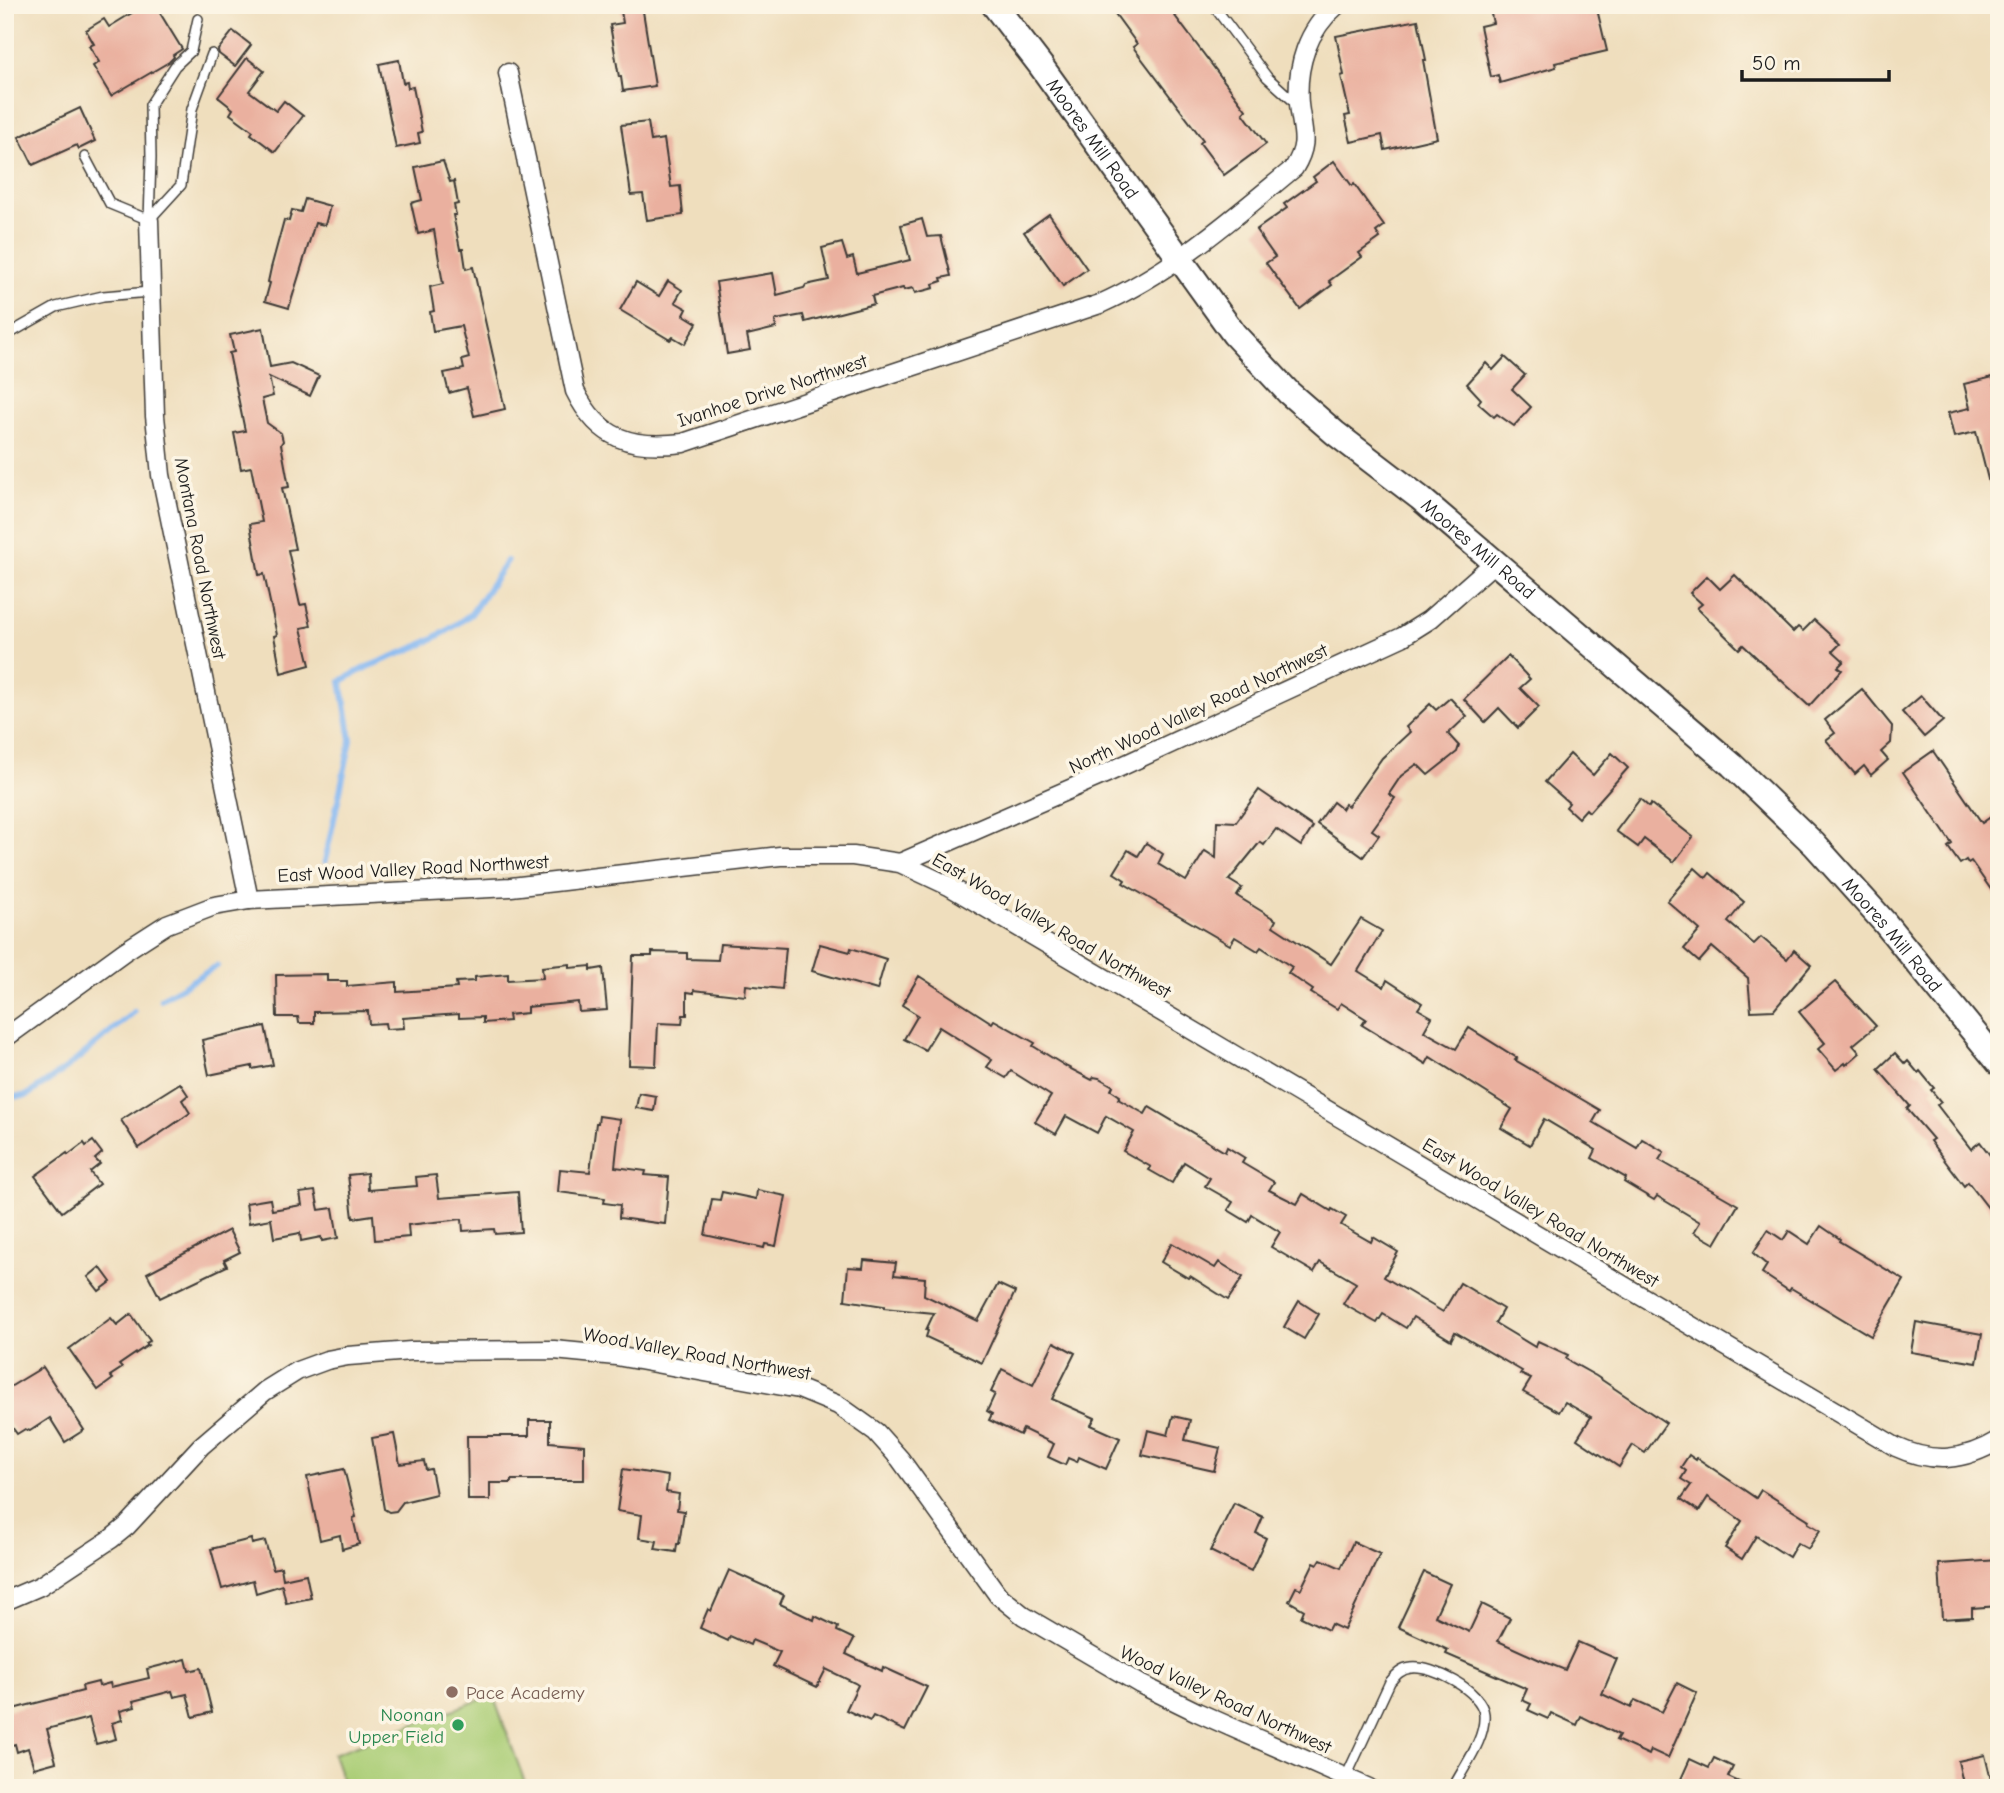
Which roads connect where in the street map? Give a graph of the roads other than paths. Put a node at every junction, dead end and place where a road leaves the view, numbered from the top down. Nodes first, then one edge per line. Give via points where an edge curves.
1 (994, 5) edge
2 (1213, 5) edge
3 (1337, 5) edge
4 (198, 19) dead end
5 (212, 54) dead end
6 (508, 74) dead end
7 (1299, 106) junction
8 (85, 157) dead end
9 (149, 220) junction
10 (1179, 259) junction
11 (150, 292) junction
12 (5, 336) edge
13 (1495, 562) junction
14 (900, 863) junction
15 (249, 900) junction
16 (5, 1038) edge
17 (1999, 1063) edge
18 (1999, 1440) edge
19 (5, 1601) edge
20 (1346, 1777) junction
21 (1369, 1788) edge
22 (1453, 1788) edge

1 - 10 street, Moores Mill Road
2 - 7 lane via 1267,77
3 - 7 street, Ivanhoe Drive Northwest via 1312,32 1303,57
4 - 9 lane via 191,51 175,66 150,105
5 - 9 lane via 192,109 181,185
6 - 10 street, Ivanhoe Drive Northwest via 575,391 597,425 631,442 656,446 683,443 1087,309 1133,289
7 - 10 street, Ivanhoe Drive Northwest via 1305,141 1294,168
8 - 9 lane via 110,204
9 - 11 street, Montana Road Northwest
10 - 13 street, Moores Mill Road via 1234,334 1289,393
11 - 12 lane via 56,307
11 - 15 street, Montana Road Northwest via 161,475
13 - 14 street, North Wood Valley Road Northwest via 1402,638
13 - 17 street, Moores Mill Road via 1732,765 1814,844
14 - 15 street, East Wood Valley Road Northwest via 853,856 780,856 511,887
14 - 18 street, East Wood Valley Road Northwest via 961,893 1896,1447 1946,1460 1965,1457
15 - 16 street, East Wood Valley Road Northwest via 214,906 167,924
19 - 20 street, Wood Valley Road Northwest via 40,1587 111,1539 201,1446 265,1391 297,1371 348,1356 411,1351 542,1349 616,1356 799,1389 838,1405 876,1432 900,1459 998,1595 1024,1616 1140,1684
20 - 21 street, Wood Valley Road Northwest
20 - 22 lane via 1390,1682 1398,1673 1422,1667 1466,1689 1484,1710 1484,1727

